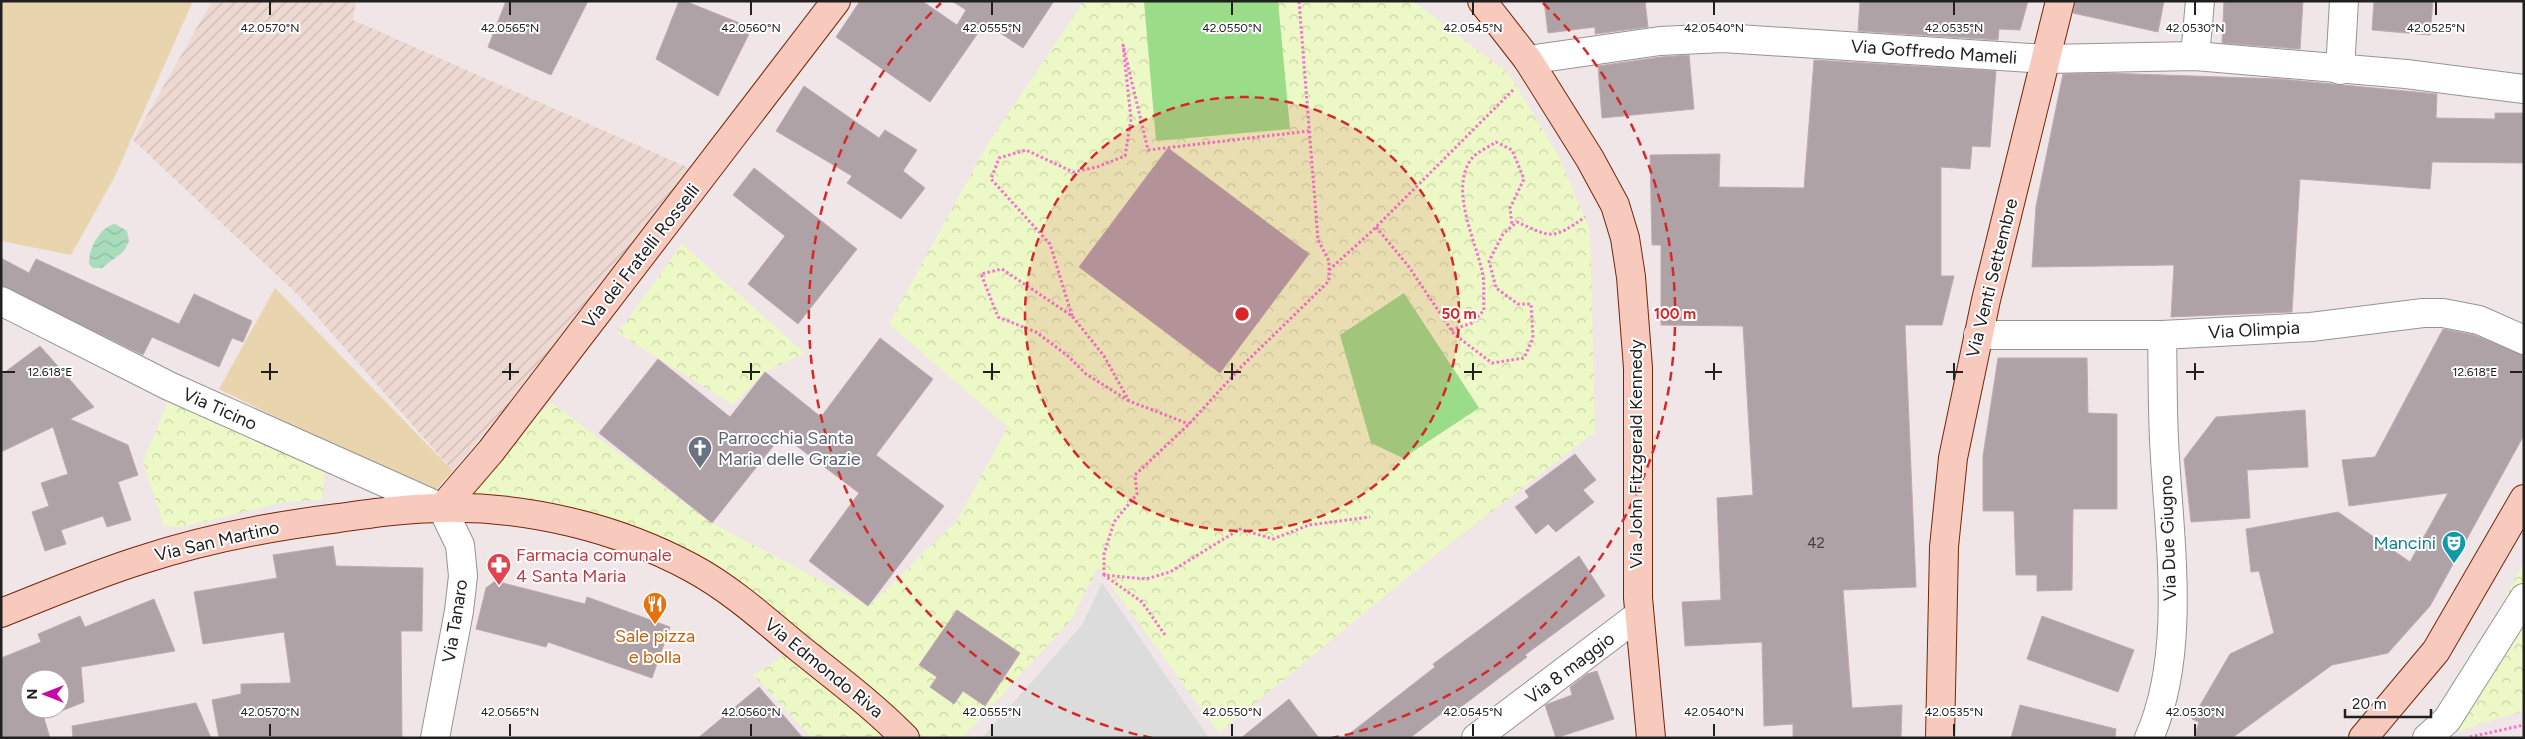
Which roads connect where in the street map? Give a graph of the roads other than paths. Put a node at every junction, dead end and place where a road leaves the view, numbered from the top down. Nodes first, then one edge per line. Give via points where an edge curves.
1 (836, 1) edge
2 (1482, 1) edge
3 (2060, 1) edge
4 (2200, 1) edge
5 (2344, 1) edge
6 (2195, 56) junction
7 (2046, 59) junction
8 (1531, 65) junction
9 (2340, 70) junction
10 (2524, 89) edge
11 (1, 301) edge
12 (1978, 336) junction
13 (2162, 336) junction
14 (2524, 340) edge
15 (2524, 499) edge
16 (442, 508) junction
17 (2524, 598) edge
18 (740, 600) joint
19 (1, 613) edge
20 (1639, 615) junction
21 (435, 738) edge
22 (905, 738) edge
23 (1476, 738) edge
24 (1651, 738) edge
25 (1940, 738) edge
26 (2149, 738) edge
27 (2363, 738) edge
28 (2427, 738) edge

1 - 16 street, Via dei Fratelli Rosselli via 497,443
2 - 8 street, Via John Fitzgerald Kennedy
3 - 7 street, Via Venti Settembre
4 - 6 street
5 - 9 street
6 - 7 street, Via Goffredo Mameli
6 - 9 street, Via Goffredo Mameli
7 - 8 street, Via Goffredo Mameli via 1689,38 1641,43
7 - 12 street, Via Venti Settembre
8 - 20 street, Via John Fitzgerald Kennedy via 1610,193 1625,238 1634,305 1638,378
9 - 10 street, Via Goffredo Mameli via 2406,74
11 - 16 street, Via Ticino via 169,386
12 - 13 street, Via Olimpia
12 - 25 street, Via Venti Settembre via 1956,439 1946,508
13 - 14 street, Via Olimpia via 2310,327 2443,313 2480,320
13 - 26 street, Via Due Giugno via 2171,614 2164,687
15 - 27 street via 2436,651
16 - 18 street, Via San Martino via 531,514 610,535 693,568
16 - 19 street, Via San Martino via 306,522 218,539 142,560
16 - 21 street, Via Tanaro via 460,545 463,576
17 - 28 street via 2447,720
18 - 22 street, Via Edmondo Riva via 870,705
20 - 23 street, Via 8 maggio
20 - 24 street, Via John Fitzgerald Kennedy

